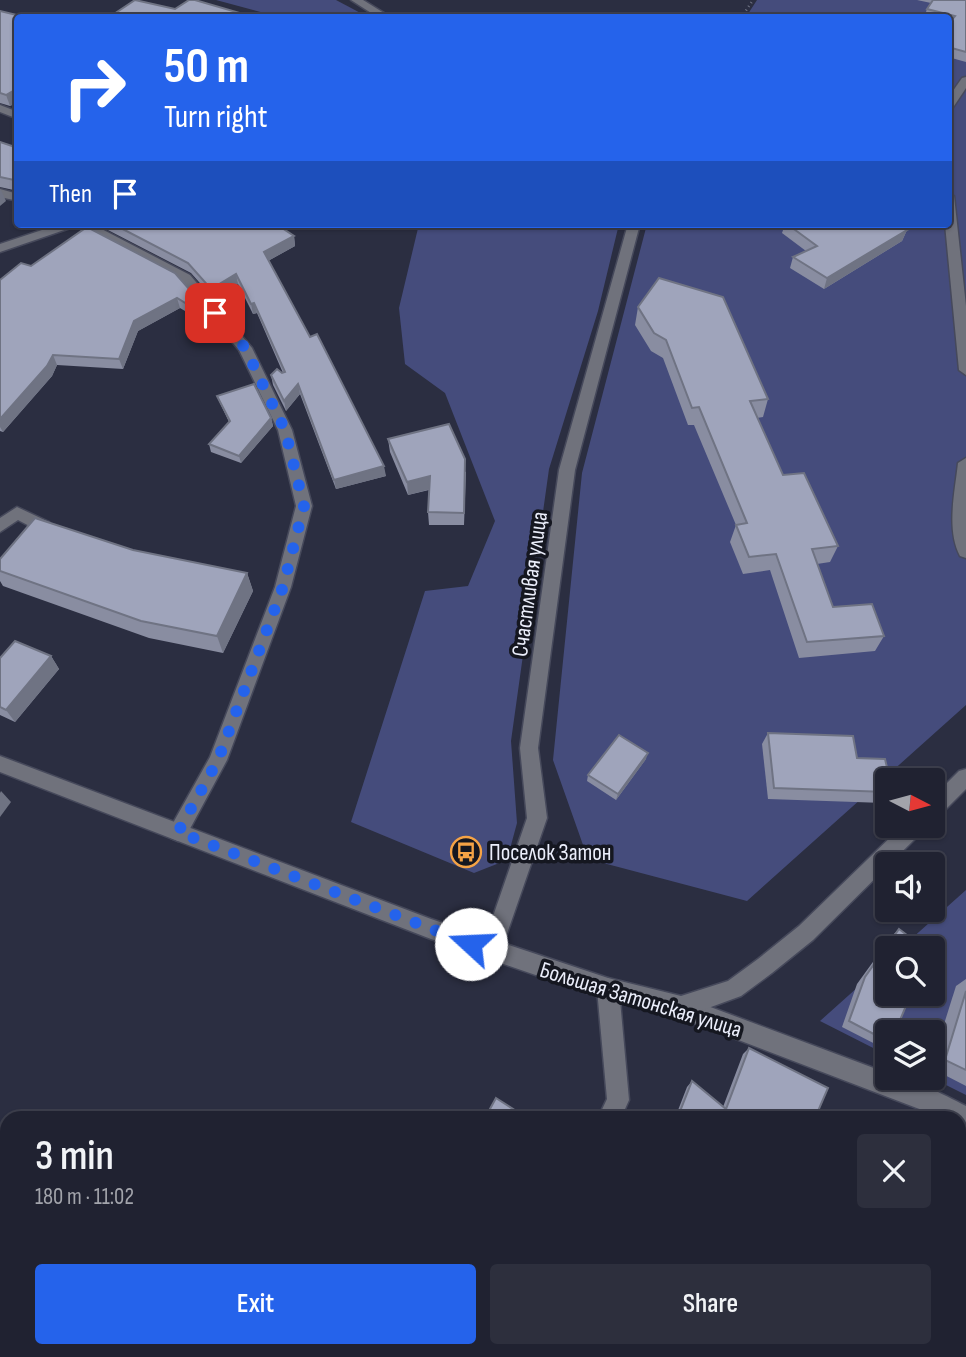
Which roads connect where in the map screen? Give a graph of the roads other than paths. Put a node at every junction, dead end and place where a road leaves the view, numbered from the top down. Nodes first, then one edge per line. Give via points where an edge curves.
1 (356, 0) edge
2 (380, 14) edge
3 (966, 80) edge
4 (952, 101) edge
5 (59, 228) edge
6 (91, 228) edge
7 (633, 228) edge
8 (951, 228) edge
9 (0, 247) edge
10 (966, 370) edge
11 (966, 463) edge
12 (0, 526) edge
13 (43, 526) edge
14 (966, 552) edge
15 (0, 764) edge
16 (966, 777) edge
17 (945, 797) edge
18 (178, 832) junction
19 (903, 838) edge
20 (491, 951) junction
21 (608, 989) junction
22 (681, 1007) junction
23 (612, 1111) edge
24 (952, 1111) edge

1 - 2 street
3 - 4 street
5 - 9 street
6 - 18 street via 185,278 245,348 285,430 304,506 283,587 218,760
7 - 20 street, Счастливая улица via 567,470 529,748 537,818
8 - 10 street
11 - 14 street via 961,504
12 - 13 street via 17,513
15 - 18 street, Большая Затонская улица
16 - 17 street
18 - 20 street, Большая Затонская улица
19 - 22 street via 806,933 765,966 734,989
20 - 21 street, Большая Затонская улица
21 - 22 street, Большая Затонская улица
21 - 23 street via 618,1100
22 - 24 street, Большая Затонская улица

